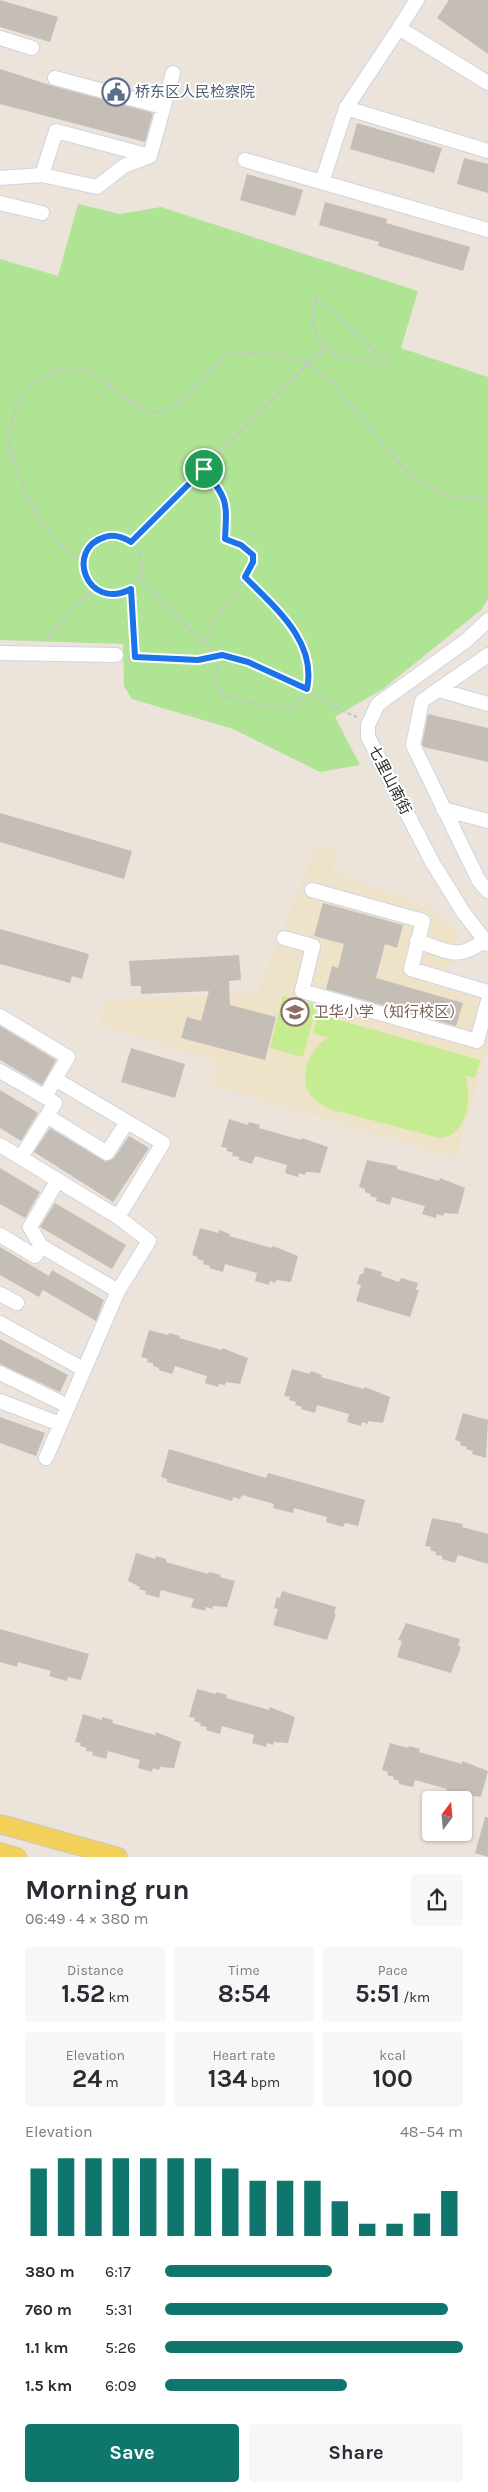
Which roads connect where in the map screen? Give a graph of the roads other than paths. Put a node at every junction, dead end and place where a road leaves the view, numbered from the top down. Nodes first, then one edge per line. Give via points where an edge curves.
1 (417, 0) edge
2 (399, 28) junction
3 (0, 38) edge
4 (32, 48) dead end
5 (173, 73) dead end
6 (55, 78) dead end
7 (488, 83) edge
8 (163, 108) junction
9 (346, 108) junction
10 (488, 151) edge
11 (150, 156) junction
12 (245, 160) dead end
13 (42, 175) junction
14 (0, 178) edge
15 (322, 182) junction
16 (0, 203) edge
17 (42, 213) dead end
18 (488, 230) edge
19 (488, 620) edge
20 (0, 654) edge
21 (116, 655) road end
22 (488, 655) edge
23 (439, 690) junction
24 (488, 704) edge
25 (443, 809) junction
26 (488, 821) edge
27 (312, 890) dead end
28 (488, 891) edge
29 (284, 938) dead end
30 (418, 941) junction
31 (486, 943) edge
32 (488, 992) edge
33 (488, 1001) edge
34 (0, 1016) edge
35 (0, 1071) edge
36 (56, 1079) junction
37 (45, 1097) junction
38 (47, 1116) junction
39 (126, 1122) junction
40 (0, 1145) edge
41 (21, 1158) junction
42 (58, 1180) junction
43 (118, 1216) junction
44 (0, 1236) edge
45 (41, 1246) junction
46 (118, 1291) junction
47 (0, 1294) edge
48 (17, 1303) dead end
49 (0, 1323) edge
50 (83, 1368) junction
51 (0, 1372) edge
52 (0, 1401) edge
53 (68, 1406) junction
54 (60, 1424) junction
55 (46, 1458) dead end
56 (0, 1824) edge
57 (0, 1852) edge
58 (17, 1857) edge
59 (118, 1857) edge

1 - 2 street
2 - 7 street
2 - 9 street
3 - 4 street
5 - 8 street
6 - 8 street
8 - 11 street
9 - 10 street
9 - 15 street
11 - 13 street via 124,166 97,187
11 - 13 street via 56,131
12 - 15 street
13 - 14 street
15 - 18 street
16 - 17 street
19 - 31 street, 七里山南街 via 467,640 378,704 369,720 368,737 431,860
20 - 21 street
22 - 23 street
23 - 24 street
23 - 25 street via 422,701 413,745
25 - 26 street
25 - 28 street via 479,882
27 - 30 street via 423,921
29 - 33 street via 313,946 302,991 476,1041
30 - 31 street via 457,953
30 - 32 street via 410,968
34 - 36 street via 68,1057
35 - 37 street
36 - 37 street
36 - 39 street
37 - 38 street via 55,1103
38 - 39 street via 107,1153
38 - 41 street
39 - 43 street via 163,1143
40 - 41 street
41 - 42 street
42 - 43 street
42 - 45 street via 30,1227
43 - 46 street via 149,1241
44 - 45 street via 35,1256
45 - 46 street
46 - 50 street
47 - 48 street
49 - 50 street
50 - 53 street
51 - 53 street
52 - 54 street
53 - 54 street
54 - 55 street
56 - 59 main road
57 - 58 main road

